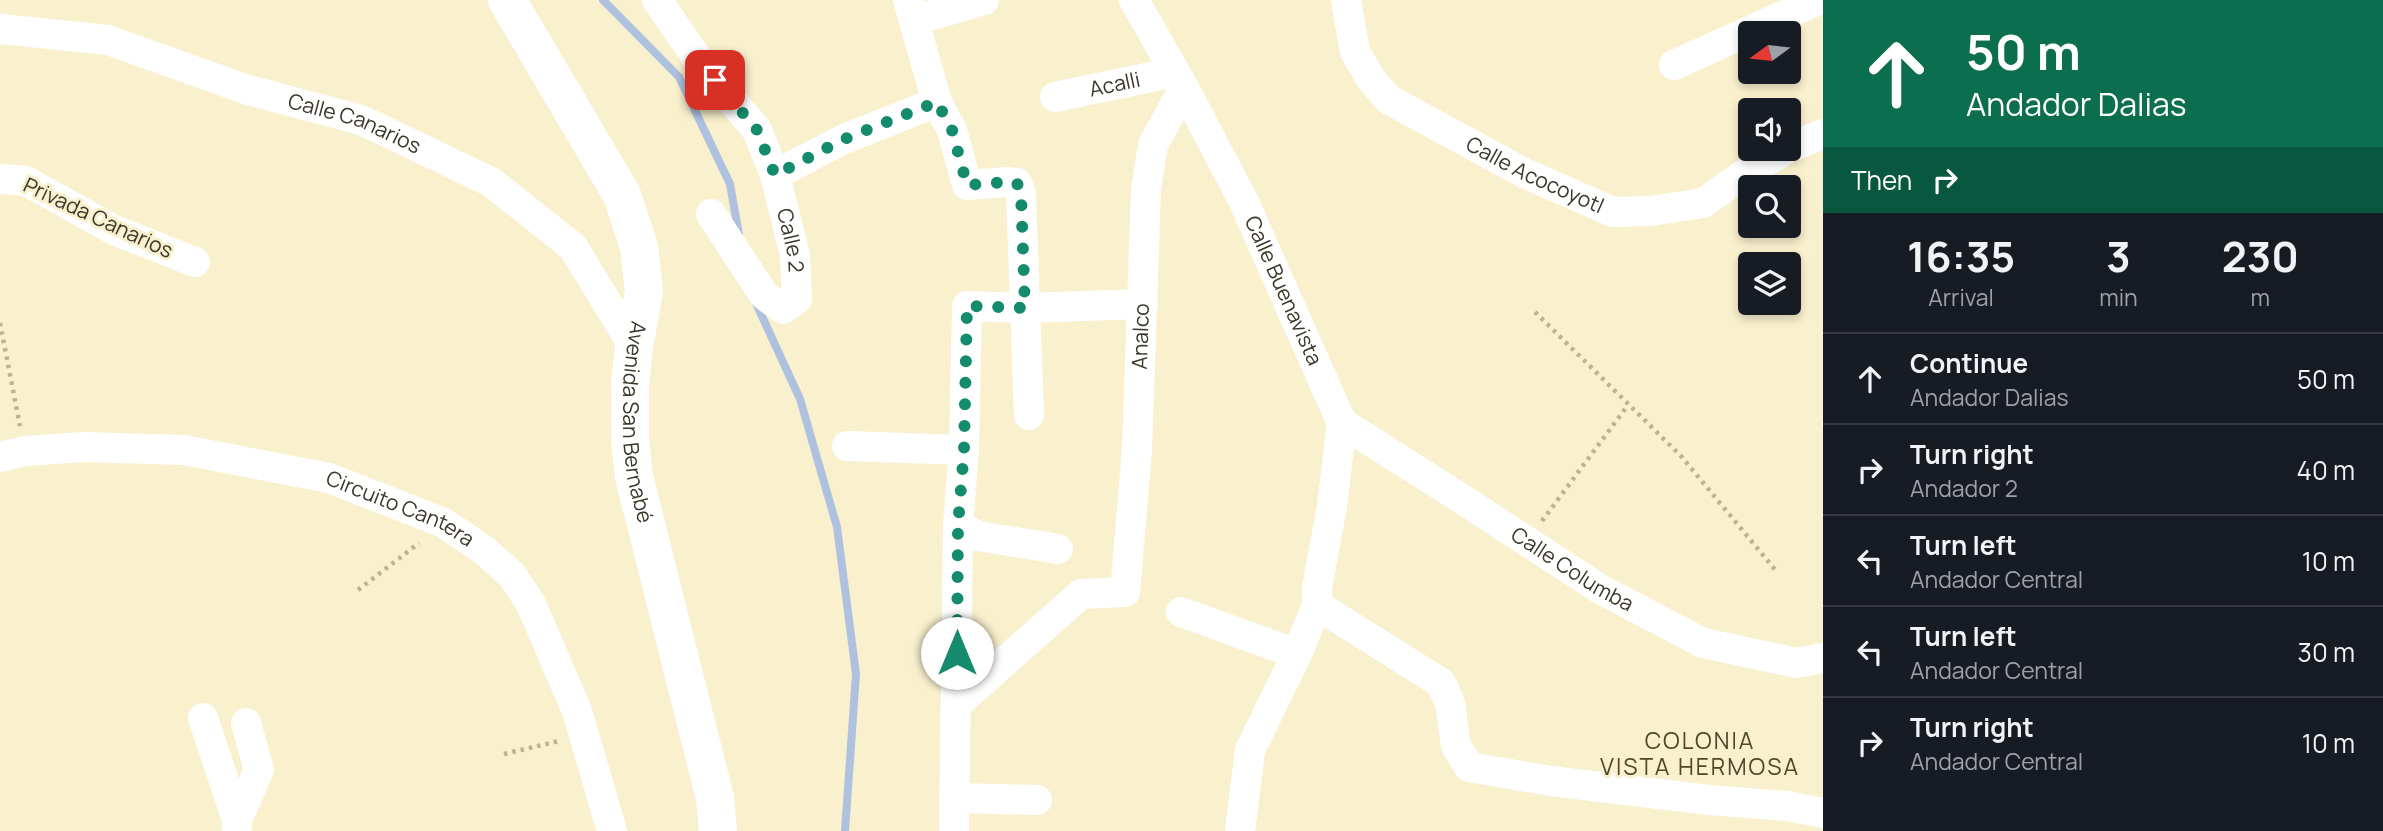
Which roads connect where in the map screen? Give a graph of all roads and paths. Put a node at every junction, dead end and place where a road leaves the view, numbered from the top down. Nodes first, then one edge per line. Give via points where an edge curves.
1 (507, 0) edge
2 (657, 0) edge
3 (984, 0) edge
4 (1134, 0) edge
5 (1346, 0) edge
6 (1818, 0) edge
7 (912, 10) edge
8 (0, 29) edge
9 (1674, 65) dead end
10 (1180, 80) junction
11 (1055, 97) dead end
12 (937, 102) junction
13 (1823, 134) edge
14 (1801, 143) edge
15 (1766, 161) edge
16 (775, 175) junction
17 (0, 179) edge
18 (716, 222) dead end
19 (195, 262) dead end
20 (1143, 304) junction
21 (1025, 308) junction
22 (1535, 312) dead end
23 (0, 323) edge
24 (634, 347) junction
25 (1628, 405) junction
26 (1029, 415) dead end
27 (1342, 423) junction
28 (847, 446) dead end
29 (964, 450) junction
30 (12, 454) edge
31 (444, 523) junction
32 (958, 525) junction
33 (1527, 542) junction
34 (1058, 549) dead end
35 (1777, 572) dead end
36 (358, 590) dead end
37 (1317, 605) junction
38 (1181, 612) dead end
39 (1297, 654) junction
40 (1823, 658) edge
41 (957, 704) junction
42 (204, 718) dead end
43 (246, 723) dead end
44 (584, 736) junction
45 (504, 754) dead end
46 (954, 797) junction
47 (1037, 800) dead end
48 (1823, 813) edge
49 (237, 825) edge
50 (612, 831) edge
51 (718, 831) edge
52 (954, 831) edge
53 (1240, 831) edge

1 - 24 main road, Avenida San Bernabé via 629,214 645,291
2 - 16 street, Calle 2 via 701,64 757,130
3 - 7 street
4 - 10 street, Calle Buenavista
5 - 15 street, Calle Acocoyotl via 1355,52 1388,99 1524,173 1613,212 1703,203
6 - 9 street
7 - 12 street
8 - 24 street, Calle Canarios via 108,40 245,89 361,120 491,182 573,247
10 - 11 street, Acalli
10 - 20 street, Analco via 1153,145 1146,189
10 - 27 street, Calle Buenavista via 1244,202
12 - 16 street via 842,140
12 - 21 street via 952,130 967,185 1017,183
13 - 14 street, Calle Acocoyotl
16 - 18 street, Calle 2 via 795,255 797,299 783,309 764,295
17 - 19 street, Privada Canarios via 26,181 114,230
20 - 21 street
20 - 41 street, Analco via 1125,592 1081,593
21 - 26 street
21 - 29 street via 967,306
22 - 25 path
23 - 30 path
24 - 51 main road, Avenida San Bernabé via 630,440 634,477 715,798
25 - 33 path
25 - 35 path via 1681,456
27 - 33 street, Calle Columba
27 - 37 street
28 - 29 street
29 - 32 street
30 - 31 street, Circuito Cantera via 84,447 184,450 329,478
31 - 36 path
31 - 44 street, Circuito Cantera via 512,575 531,604
32 - 34 street via 978,536
32 - 41 street
33 - 40 street, Calle Columba via 1600,589 1703,643 1797,663
37 - 39 street
37 - 48 street via 1441,683 1450,703 1456,746 1469,767
38 - 39 street
39 - 53 street via 1250,750
41 - 46 street
42 - 49 street
43 - 49 street via 259,770
44 - 45 path
44 - 50 street, Circuito Cantera
46 - 47 street
46 - 52 street

